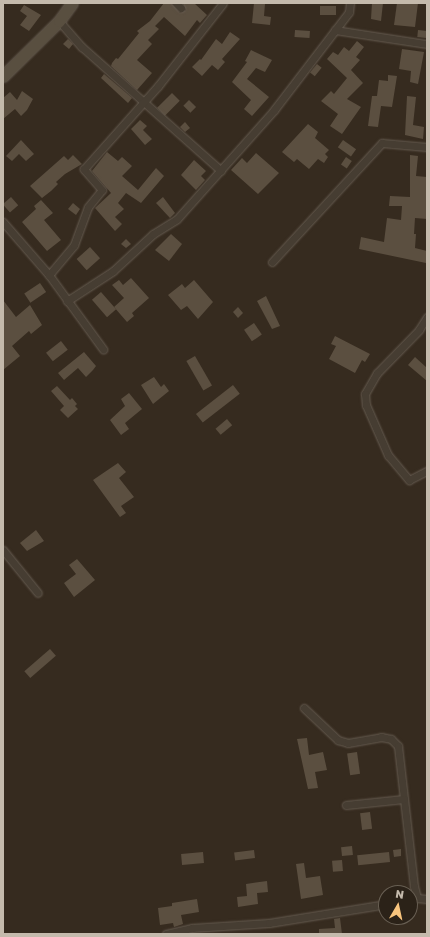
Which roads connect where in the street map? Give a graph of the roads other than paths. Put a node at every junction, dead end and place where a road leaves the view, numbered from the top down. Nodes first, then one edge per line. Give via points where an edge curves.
1 (72, 3) edge
2 (223, 3) edge
3 (350, 3) edge
4 (59, 21) junction
5 (335, 30) junction
6 (427, 44) edge
7 (3, 76) edge
8 (142, 102) junction
9 (427, 147) edge
10 (221, 171) junction
11 (3, 222) edge
12 (272, 262) dead end
13 (49, 275) junction
14 (67, 301) junction
15 (427, 317) edge
16 (103, 349) dead end
17 (427, 470) edge
18 (3, 550) edge
19 (38, 593) dead end
20 (304, 708) dead end
21 (404, 799) junction
22 (346, 805) dead end
23 (412, 885) edge
24 (378, 905) edge
25 (166, 934) edge

1 - 4 street
2 - 8 street via 188,50
3 - 5 street via 349,12
4 - 7 street
4 - 8 street via 82,47
5 - 6 street
5 - 10 street via 274,110
8 - 10 street
8 - 13 street via 84,169 102,190 88,207 74,245
9 - 12 street via 382,143
10 - 14 street via 177,219 153,234 113,270
11 - 13 street
13 - 14 street
14 - 16 street
15 - 17 street via 419,330 377,373 365,394 366,405 388,455 409,480
18 - 19 street
20 - 21 street via 338,740 348,744 381,736 391,739 398,746
21 - 22 street
21 - 23 street
24 - 25 street via 270,923 192,928

